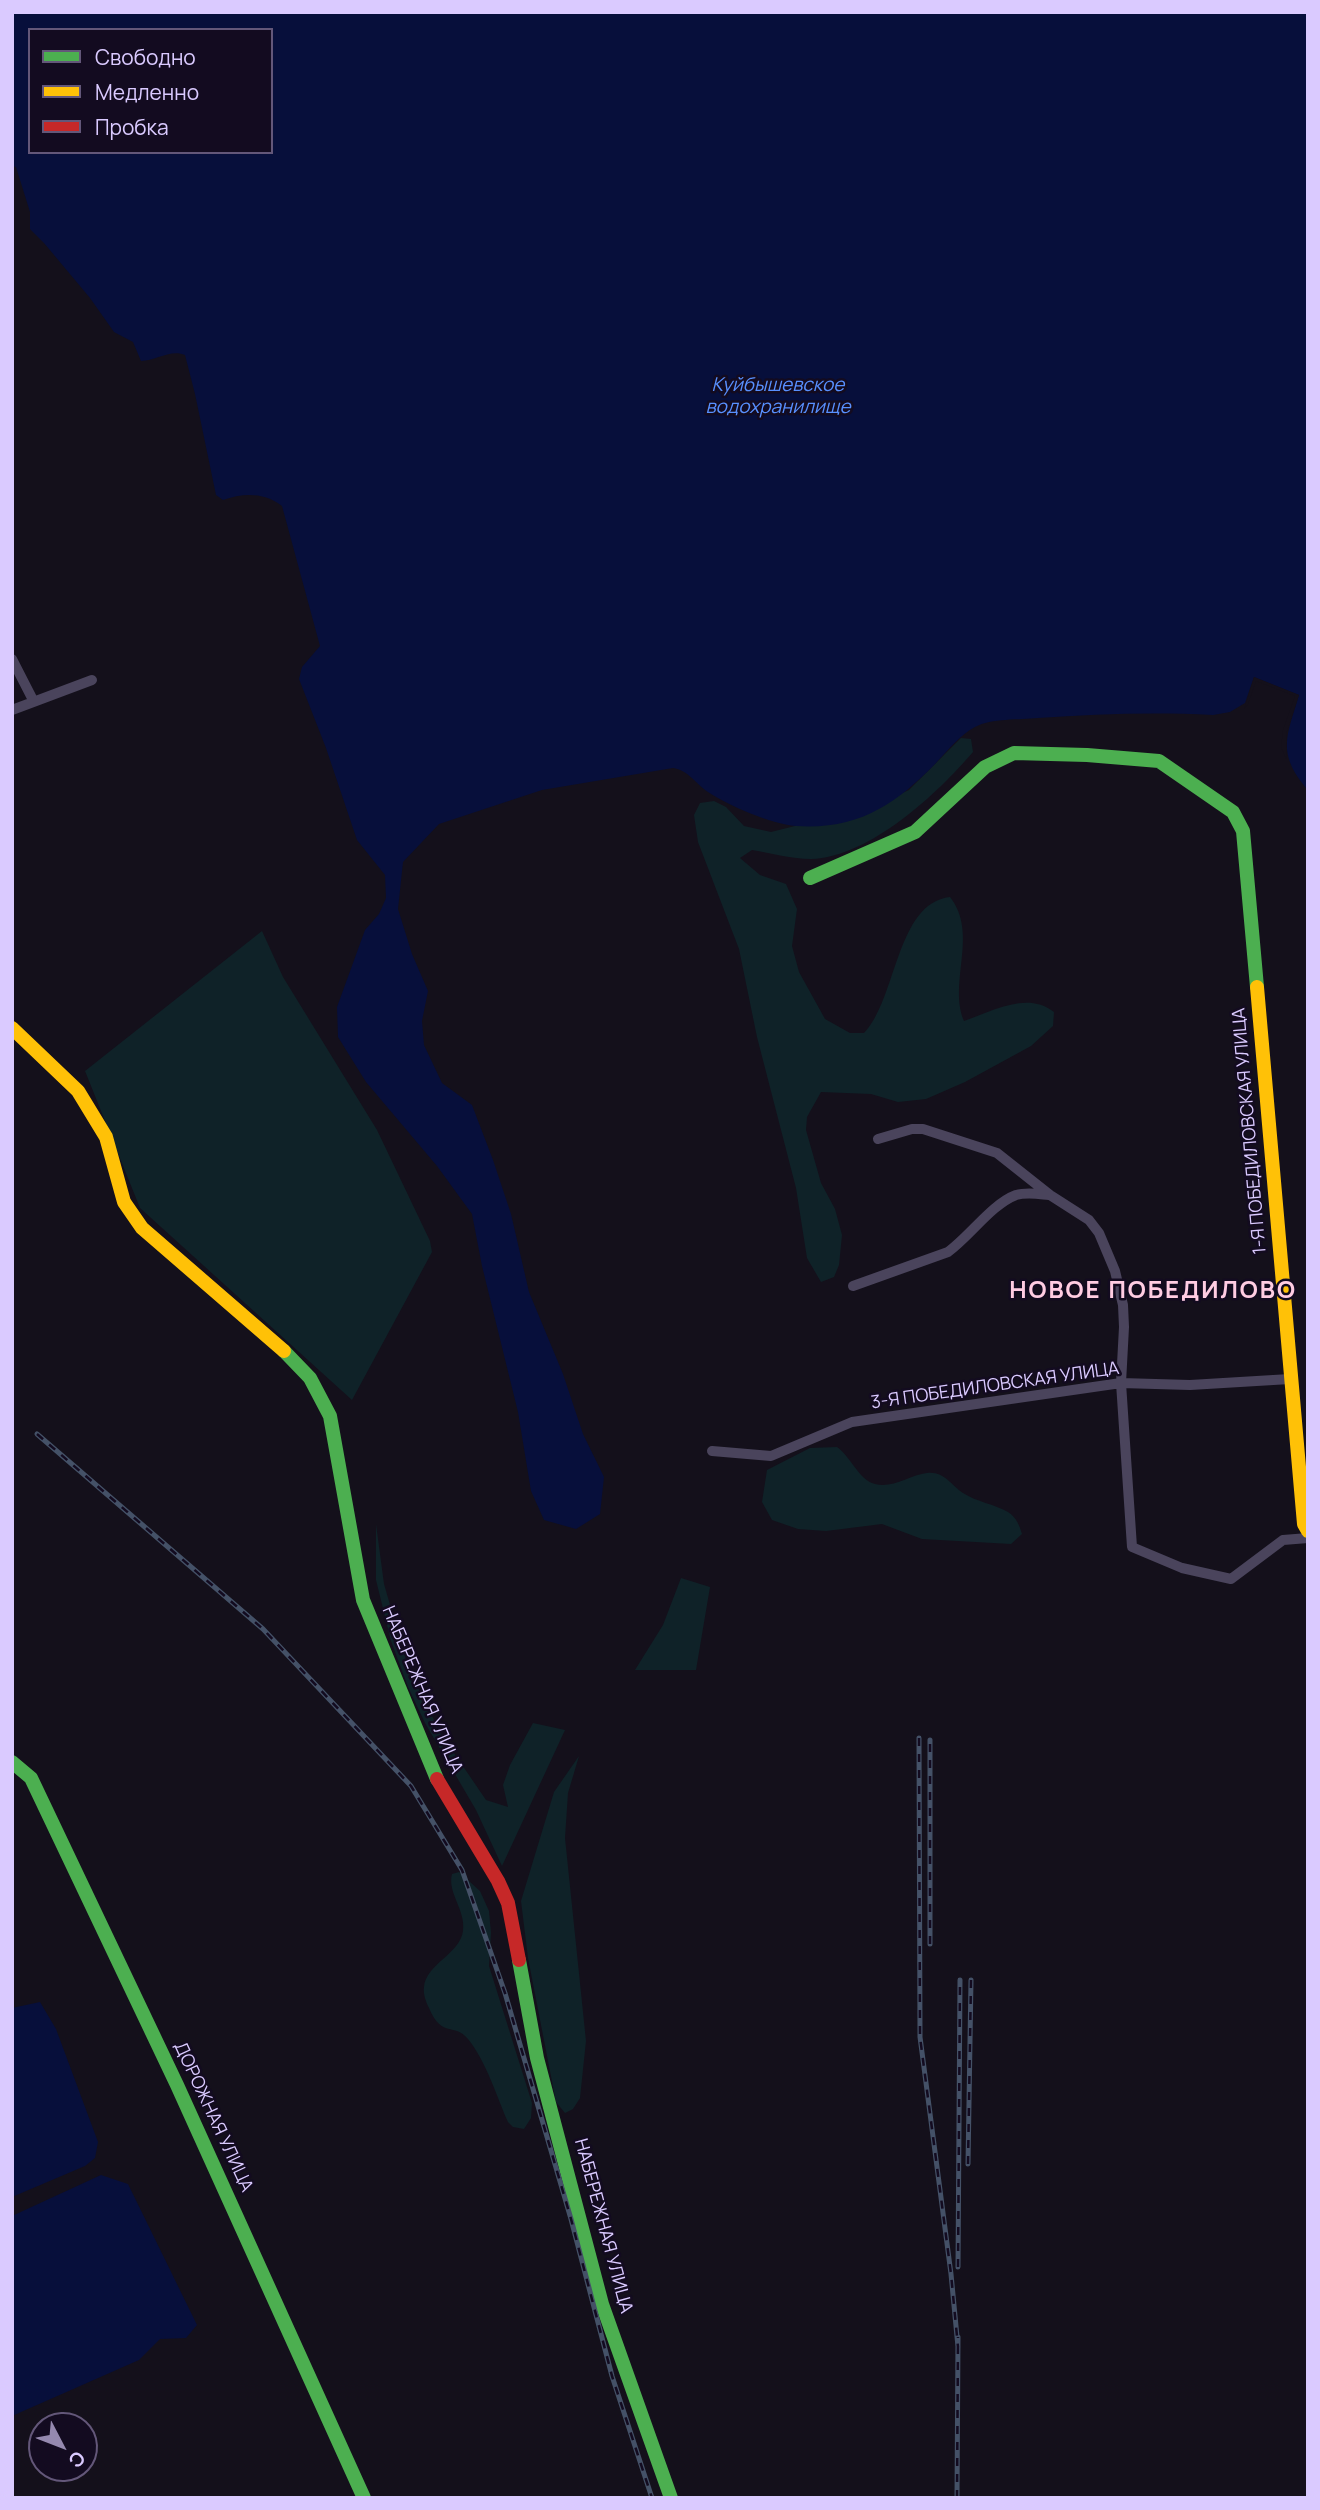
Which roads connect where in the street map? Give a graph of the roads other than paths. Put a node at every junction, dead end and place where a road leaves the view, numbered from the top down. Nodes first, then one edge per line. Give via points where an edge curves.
1 (12, 659) edge
2 (92, 680) dead end
3 (33, 700) junction
4 (12, 710) edge
5 (810, 878) dead end
6 (12, 1028) edge
7 (878, 1139) dead end
8 (1050, 1195) junction
9 (853, 1286) dead end
10 (1290, 1379) junction
11 (1121, 1384) junction
12 (712, 1451) dead end
13 (1308, 1531) edge
14 (1308, 1538) edge
15 (12, 1762) edge
16 (364, 2498) edge
17 (671, 2498) edge

1 - 3 street
2 - 3 street
3 - 4 street
5 - 10 street, 1-Я ПОБЕДИЛОВСКАЯ УЛИЦА via 915,832 985,767 1014,752 1159,761 1233,812 1243,831
6 - 17 street, НАБЕРЕЖНАЯ УЛИЦА via 78,1091 106,1137 124,1202 142,1228 292,1358 321,1394 330,1416 363,1600 431,1769 508,1903 537,2058 602,2304
7 - 8 street via 923,1129 980,1147 1009,1161
8 - 9 street via 1017,1195 948,1252
8 - 11 street via 1095,1225 1115,1271 1123,1305
10 - 11 street, 3-Я ПОБЕДИЛОВСКАЯ УЛИЦА
10 - 13 street, 1-Я ПОБЕДИЛОВСКАЯ УЛИЦА
11 - 12 street, 3-Я ПОБЕДИЛОВСКАЯ УЛИЦА via 852,1422 771,1456
11 - 14 street via 1132,1547 1182,1568 1231,1578 1283,1540
15 - 16 street, ДОРОЖНАЯ УЛИЦА via 31,1777

